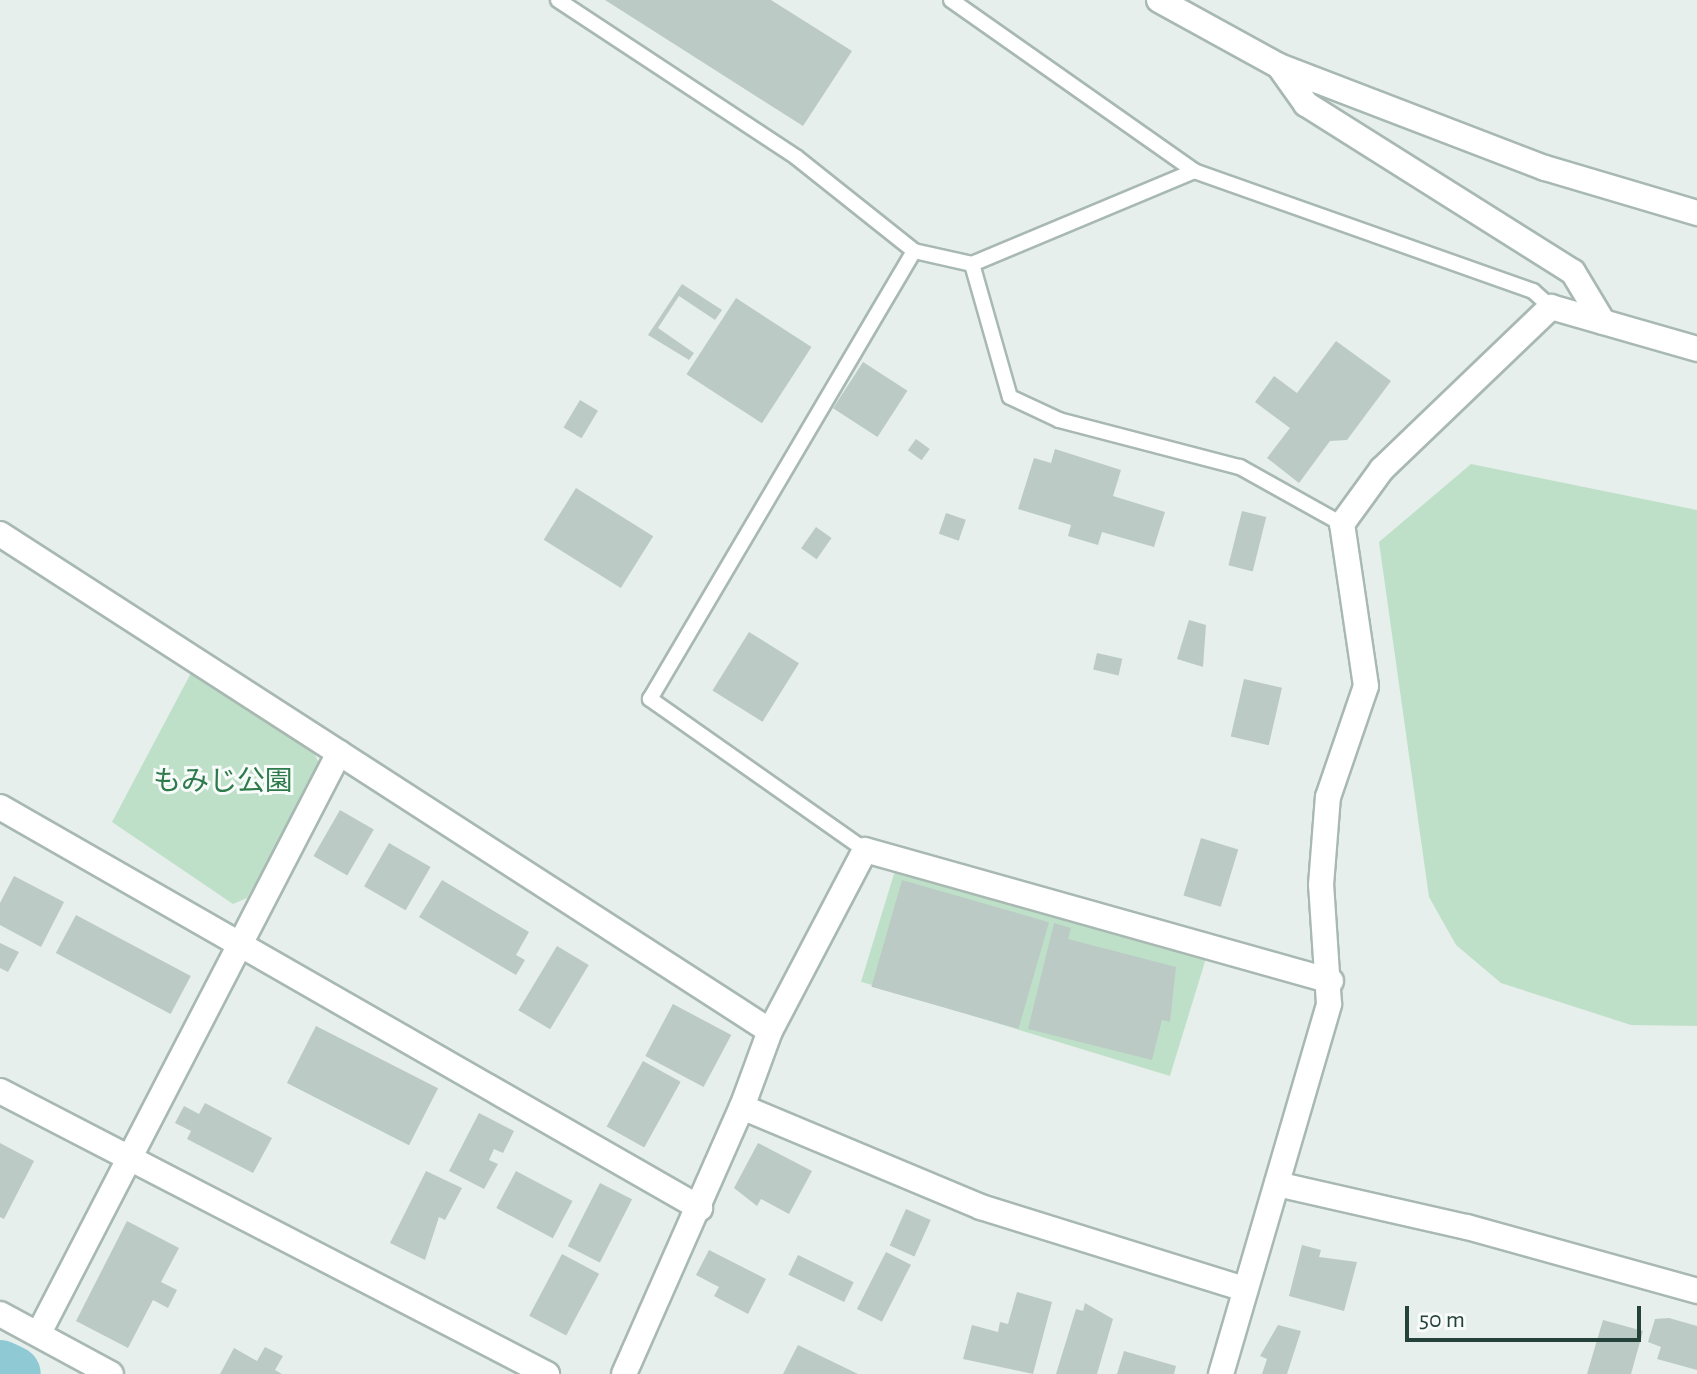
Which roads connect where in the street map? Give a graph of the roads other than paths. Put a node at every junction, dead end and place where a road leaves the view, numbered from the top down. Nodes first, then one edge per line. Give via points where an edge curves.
1 (558, 0) edge
2 (951, 0) edge
3 (1159, 0) edge
4 (1279, 66) junction
5 (1194, 171) junction
6 (1697, 213) edge
7 (914, 251) junction
8 (972, 264) junction
9 (1551, 307) junction
10 (1603, 322) junction
11 (1697, 349) edge
12 (1342, 524) junction
13 (0, 534) edge
14 (339, 753) junction
15 (0, 807) edge
16 (865, 850) junction
17 (238, 946) junction
18 (1331, 981) junction
19 (770, 1031) junction
20 (0, 1091) edge
21 (742, 1107) junction
22 (129, 1158) junction
23 (1277, 1184) junction
24 (700, 1208) junction
25 (1245, 1289) junction
26 (1697, 1291) edge
27 (0, 1314) edge
28 (40, 1331) junction
29 (111, 1374) edge
30 (547, 1374) edge
31 (624, 1374) edge
32 (1221, 1374) edge

1 - 7 lane via 796,157
2 - 5 lane
3 - 4 street
4 - 6 street via 1545,168
4 - 10 street via 1306,104 1573,272
5 - 8 lane
5 - 9 lane via 1533,291
7 - 8 lane
7 - 16 lane via 650,699
8 - 12 lane via 1010,397 1059,420 1240,467
9 - 10 street
9 - 12 street via 1382,469
10 - 11 street
12 - 18 street via 1366,686 1328,797 1321,885
13 - 14 street
14 - 17 street
14 - 19 street
15 - 17 street
16 - 18 street
16 - 19 street
17 - 22 street
17 - 24 street
18 - 23 street
19 - 21 street
20 - 22 street
21 - 24 street
21 - 25 street via 981,1207
22 - 28 street
22 - 30 street
23 - 25 street
23 - 26 street via 1467,1227
24 - 31 street
25 - 32 street
27 - 28 street
28 - 29 street

